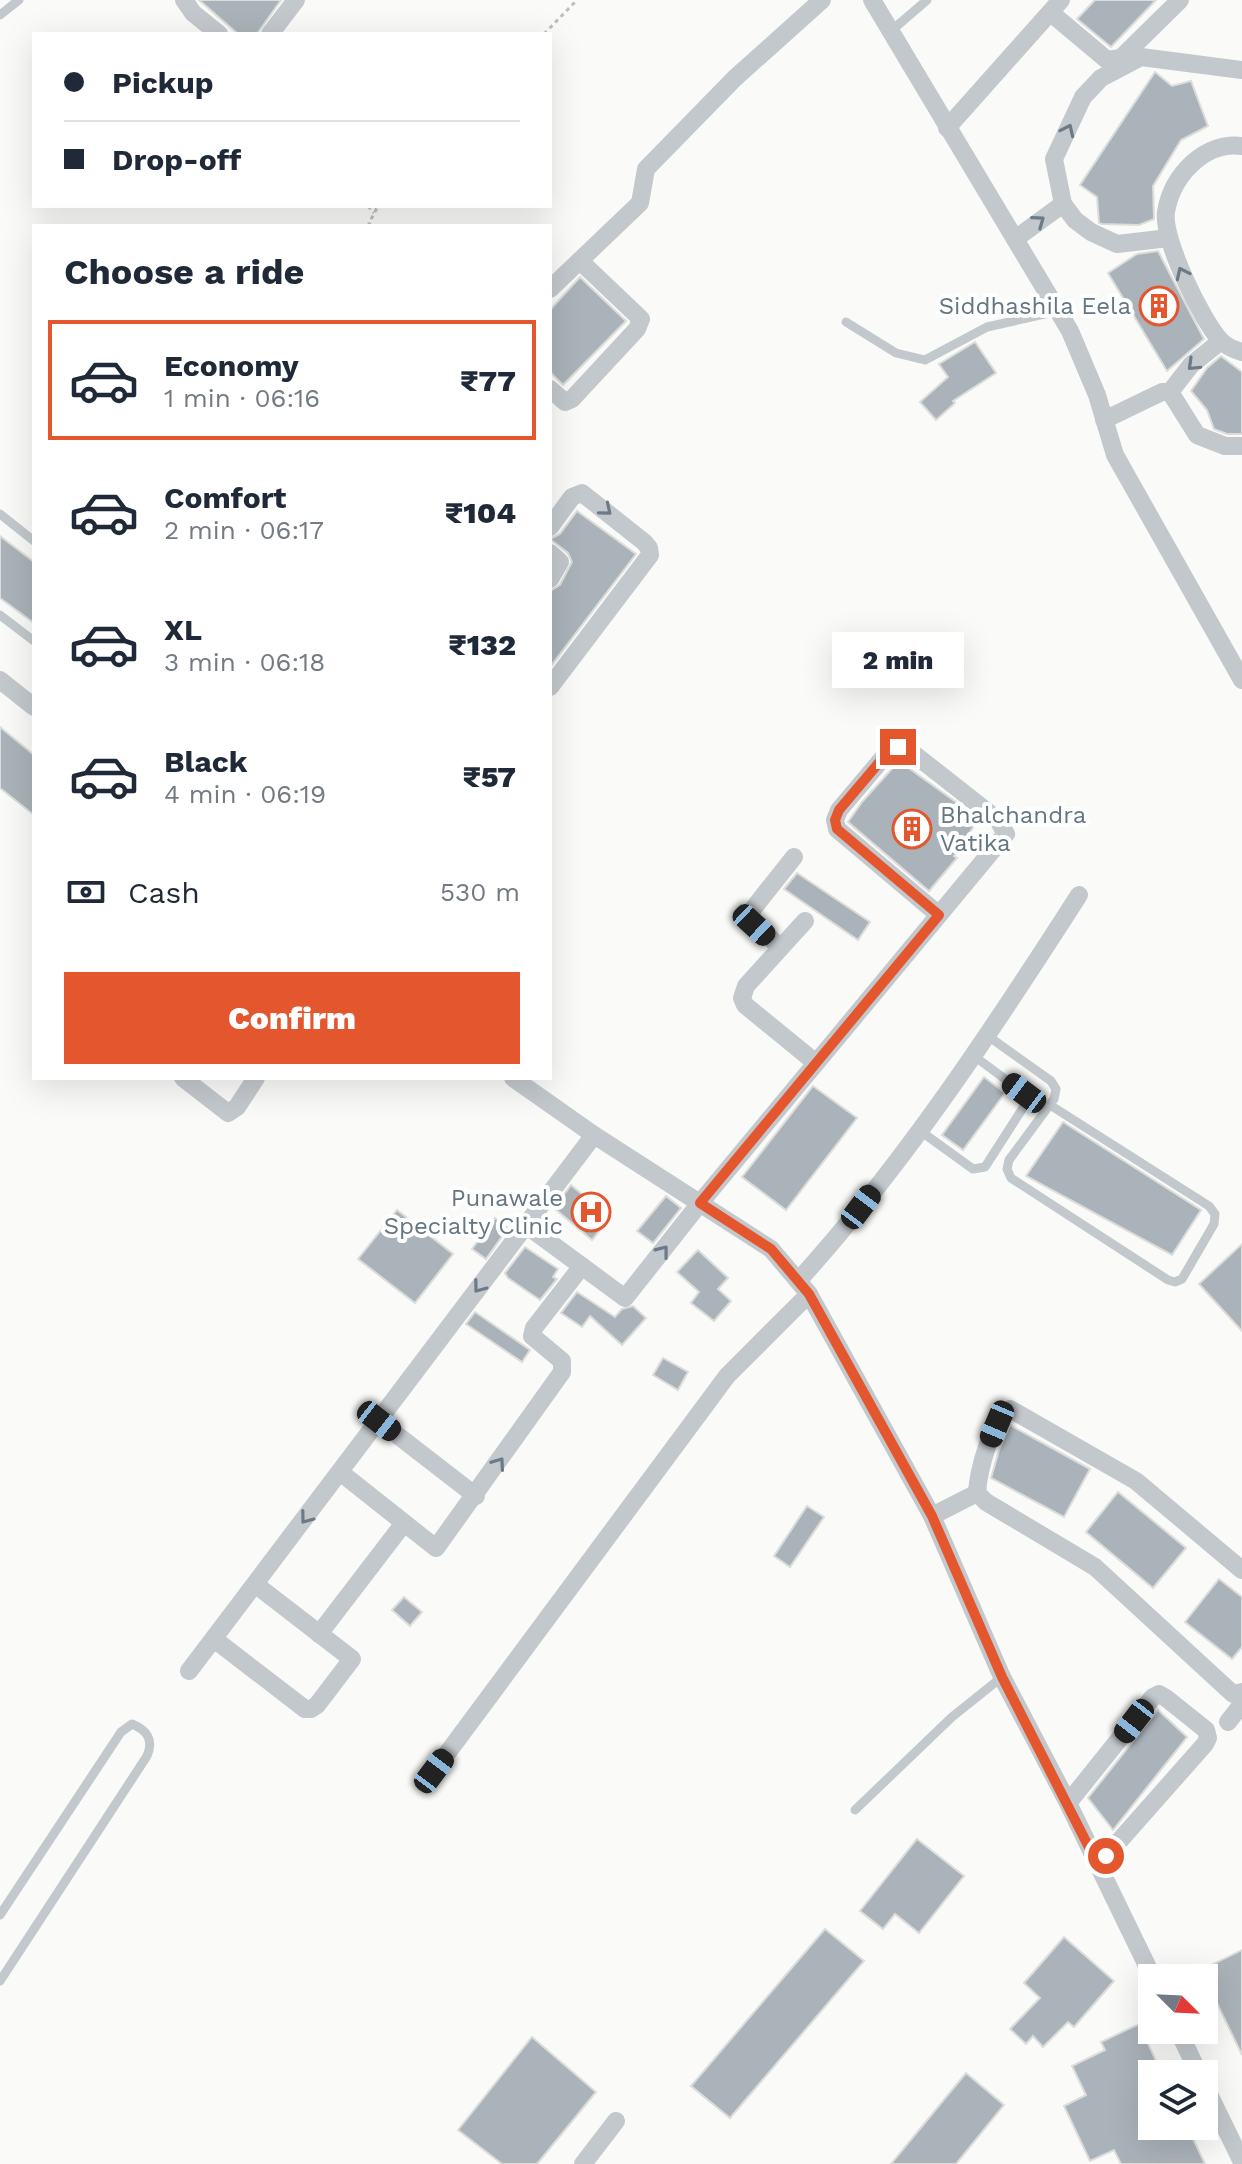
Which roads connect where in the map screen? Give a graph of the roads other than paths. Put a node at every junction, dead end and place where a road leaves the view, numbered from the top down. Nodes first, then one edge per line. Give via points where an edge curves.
1 (19, 0) edge
2 (184, 0) edge
3 (296, 0) edge
4 (822, 0) edge
5 (872, 0) edge
6 (927, 0) edge
7 (1180, 0) edge
8 (1056, 6) edge
9 (0, 15) edge
10 (891, 31) junction
11 (217, 32) edge
12 (272, 32) edge
13 (1242, 70) edge
14 (947, 128) junction
15 (1242, 146) edge
16 (1063, 204) junction
17 (1169, 238) junction
18 (1015, 239) junction
19 (580, 261) junction
20 (552, 287) edge
21 (1058, 311) junction
22 (846, 322) dead end
23 (1221, 341) junction
24 (1242, 352) edge
25 (552, 391) edge
26 (1170, 392) junction
27 (1104, 420) junction
28 (1242, 446) edge
29 (0, 514) edge
30 (552, 524) edge
31 (32, 539) edge
32 (552, 555) edge
33 (552, 576) edge
34 (0, 615) edge
35 (32, 639) edge
36 (0, 680) edge
37 (1242, 680) edge
38 (552, 684) edge
39 (32, 705) edge
40 (794, 857) dead end
41 (1079, 895) dead end
42 (939, 915) junction
43 (805, 921) dead end
44 (780, 948) junction
45 (988, 1036) junction
46 (974, 1056) junction
47 (816, 1063) junction
48 (186, 1080) edge
49 (255, 1080) edge
50 (516, 1080) edge
51 (1050, 1105) junction
52 (919, 1130) junction
53 (594, 1135) junction
54 (700, 1203) junction
55 (526, 1225) junction
56 (582, 1266) junction
57 (803, 1288) junction
58 (379, 1421) junction
59 (340, 1472) junction
60 (977, 1493) junction
61 (476, 1496) junction
62 (932, 1516) junction
63 (404, 1523) junction
64 (1242, 1570) edge
65 (256, 1585) junction
66 (319, 1634) junction
67 (214, 1639) junction
68 (189, 1671) dead end
69 (1002, 1677) junction
70 (1242, 1692) edge
71 (1242, 1704) edge
72 (1228, 1722) dead end
73 (434, 1771) dead end
74 (1068, 1803) junction
75 (855, 1810) dead end
76 (1098, 1865) junction
77 (0, 1915) edge
78 (1146, 1964) edge
79 (0, 1981) edge
80 (1218, 2113) edge
81 (616, 2121) dead end
82 (1242, 2162) edge
83 (583, 2164) edge

1 - 9 lane
2 - 11 street
3 - 12 street
4 - 19 street via 646,169 640,203
5 - 10 street
6 - 10 lane
7 - 8 street via 1113,61
8 - 14 street
10 - 14 street
16 -> 13 street via 1054,159 1083,97 1101,78 1141,57
14 - 18 street
15 - 17 street via 1228,144 1196,158 1173,192 1166,213
16 - 17 street via 1075,220 1117,244
18 -> 16 street
23 -> 17 street via 1180,272
18 - 21 street
19 - 20 street
19 - 25 street via 641,319 572,399 565,402
21 - 22 lane via 987,327 925,360 896,353
21 - 27 street
23 - 24 street
23 -> 26 street via 1191,365
26 - 27 street
26 - 28 street via 1197,435 1225,446
27 - 37 street via 1115,455
29 - 31 lane
30 -> 38 street via 572,497 582,493 644,542 650,555
32 - 33 street via 560,562
34 - 35 lane
36 - 39 street
40 - 44 street via 752,910 751,918
41 - 45 street
42 - 42 street via 1006,834 905,747 898,747 839,810 837,829
42 - 47 street
43 - 44 street
44 - 47 street via 746,986 742,998
45 - 46 street
45 - 51 lane via 1051,1081 1056,1089
46 - 52 street
46 - 52 lane via 1028,1100 985,1167 973,1169
47 - 54 street
48 - 49 street via 228,1113
50 - 53 street
51 - 51 lane via 1209,1206 1214,1224 1182,1279 1168,1280 1011,1178 1009,1160
52 - 57 street
53 - 54 street
53 - 55 street
56 -> 54 street via 625,1298
54 - 57 street via 771,1249
55 - 56 street
55 -> 58 street
61 -> 56 street via 562,1372 562,1361 532,1336
57 - 62 street
57 - 73 street via 727,1376
58 - 59 street
58 - 61 street
59 - 63 street
59 -> 65 street
60 - 62 street
60 - 64 street via 990,1440 1001,1414 1010,1409 1136,1481
60 - 70 street via 1095,1567 1233,1694
61 - 63 street via 436,1548
62 - 69 street
63 - 66 street
65 - 66 street
65 - 67 street
66 - 67 street via 352,1659 311,1709
67 - 68 street
69 - 74 street
69 - 75 lane
71 - 72 street
74 - 76 street
74 - 76 street via 1153,1697 1166,1698 1206,1730 1205,1744
76 - 78 street
77 - 79 lane via 121,1732 132,1724 145,1731 150,1743 147,1756
80 - 82 street
81 - 83 street

